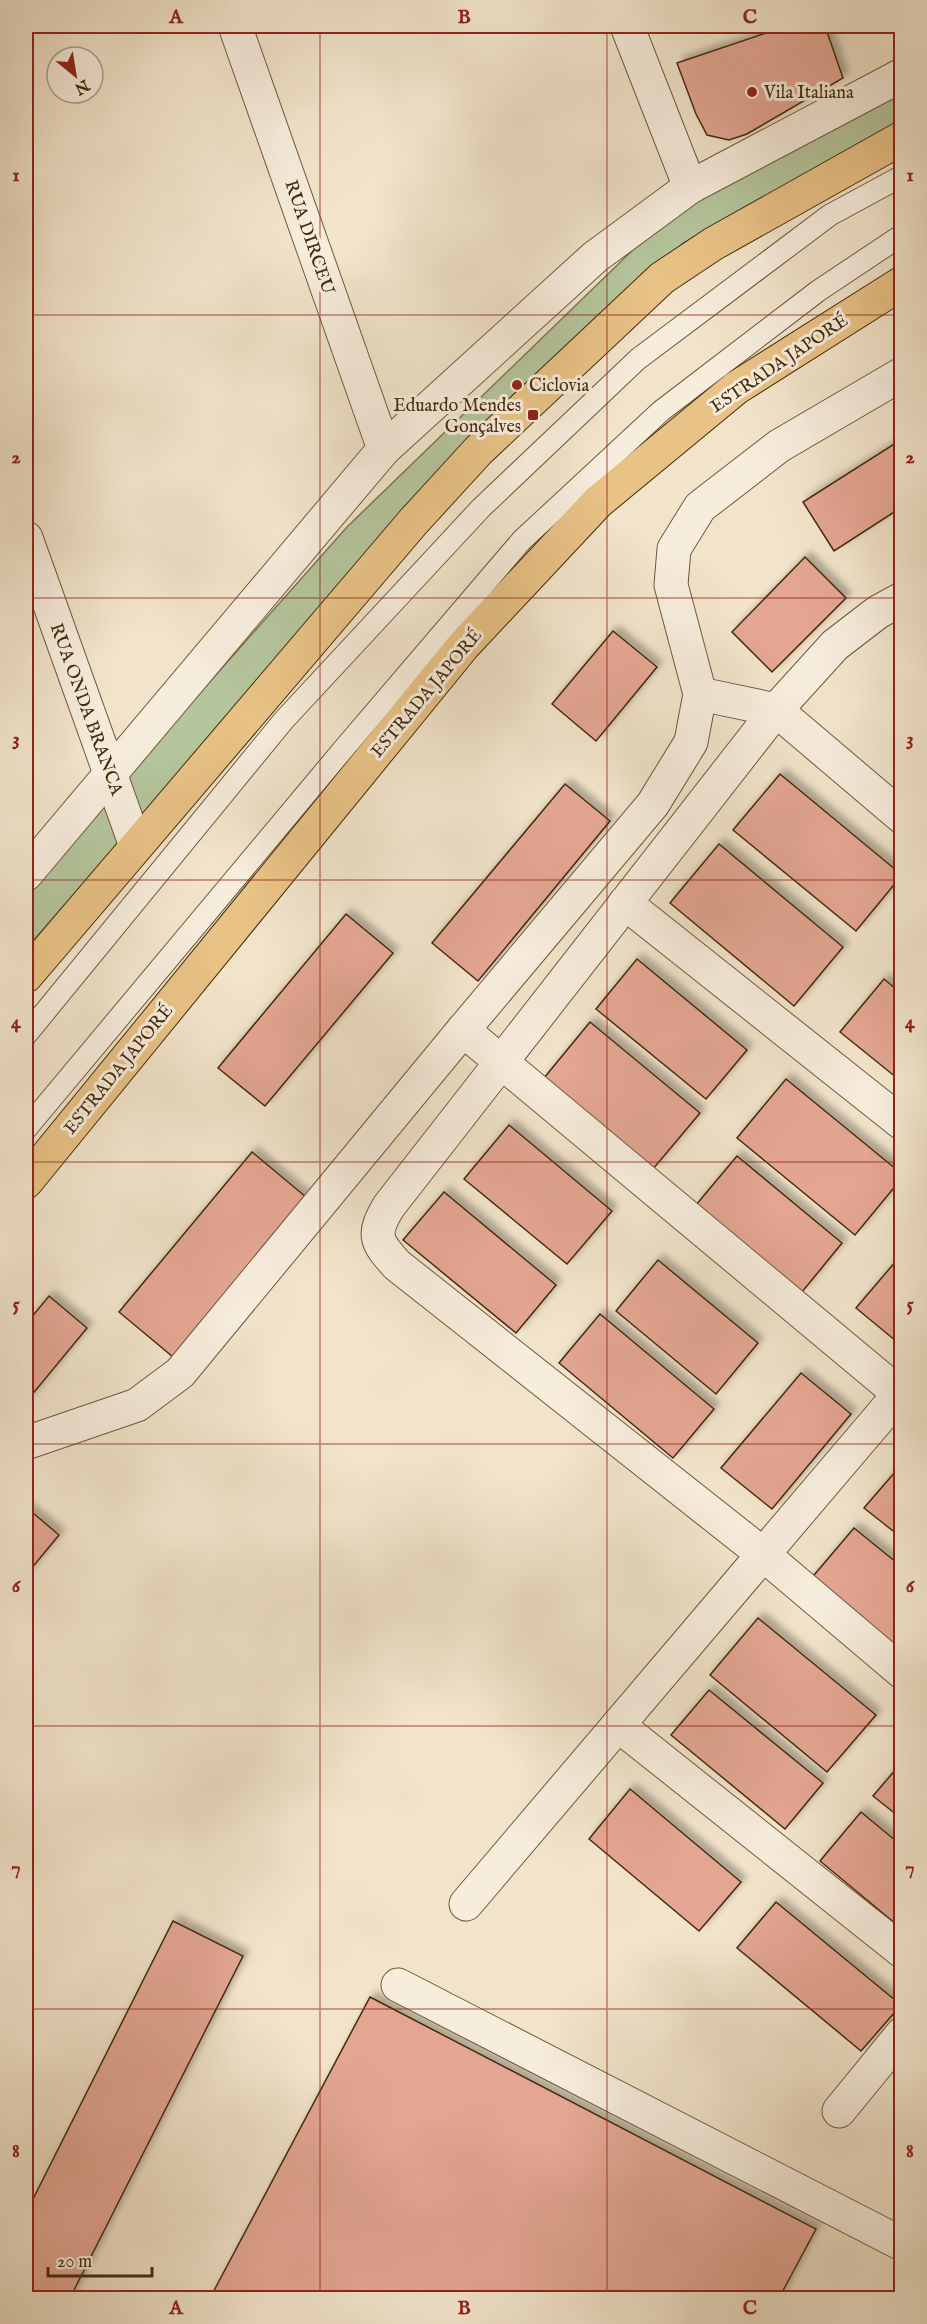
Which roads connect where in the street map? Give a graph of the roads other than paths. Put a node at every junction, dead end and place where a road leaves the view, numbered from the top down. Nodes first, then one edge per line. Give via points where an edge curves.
1 (235, 26) edge
2 (627, 26) edge
3 (902, 75) edge
4 (902, 138) edge
5 (902, 176) edge
6 (690, 188) junction
7 (902, 235) edge
8 (902, 283) edge
9 (902, 374) edge
10 (384, 449) junction
11 (26, 538) edge
12 (902, 599) edge
13 (700, 694) junction
14 (777, 710) junction
15 (110, 774) junction
16 (902, 817) edge
17 (136, 846) junction
18 (26, 874) edge
19 (625, 903) junction
20 (26, 976) edge
21 (463, 1030) junction
22 (26, 1035) edge
23 (502, 1063) junction
24 (902, 1123) edge
25 (26, 1129) edge
26 (26, 1182) edge
27 (901, 1394) edge
28 (26, 1443) edge
29 (764, 1555) junction
30 (902, 1672) edge
31 (618, 1725) junction
32 (466, 1904) dead end
33 (902, 1951) edge
34 (398, 1985) dead end
35 (902, 2034) edge
36 (838, 2111) dead end
37 (902, 2244) edge

1 - 10 street, RUA DIRCEU
2 - 6 street
3 - 6 street
4 - 17 main road via 712,244 662,278 478,451
5 - 22 lane via 831,215 638,358 481,508 284,720
6 - 10 street via 595,257
7 - 25 lane via 818,291 661,411 522,540
8 - 26 main road, ESTRADA JAPORÉ via 736,388 598,502 465,645
9 - 13 street via 770,453 700,507 674,549 670,585
10 - 15 street
11 - 15 street, RUA ONDA BRANCA
12 - 14 street via 835,645
13 - 14 street
13 - 21 street via 691,742 653,804
14 - 16 street
14 - 19 street
15 - 17 street, RUA ONDA BRANCA
15 - 18 street
17 - 20 main road
19 - 23 street
19 - 24 street
21 - 23 street
21 - 28 street via 180,1373 137,1406
23 - 27 street
23 - 29 street via 389,1206 378,1225 382,1248 406,1272
27 - 29 street
29 - 30 street
29 - 31 street
31 - 32 street
31 - 33 street
34 - 37 street
35 - 36 street

